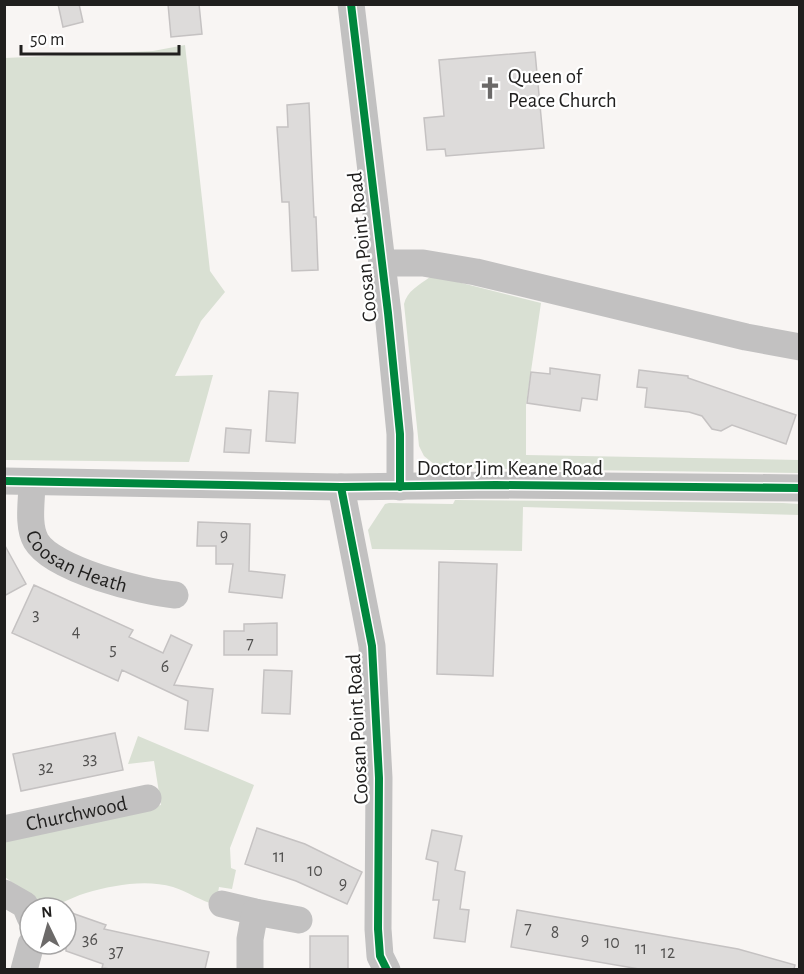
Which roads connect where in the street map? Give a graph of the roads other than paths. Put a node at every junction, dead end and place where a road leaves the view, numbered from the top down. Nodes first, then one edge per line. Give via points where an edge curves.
1 (351, 4) edge
2 (382, 263) junction
3 (800, 347) edge
4 (4, 481) edge
5 (32, 482) junction
6 (341, 487) junction
7 (400, 487) junction
8 (800, 488) edge
9 (175, 595) dead end
10 (148, 798) dead end
11 (4, 829) edge
12 (4, 893) edge
13 (18, 901) edge
14 (222, 904) dead end
15 (255, 912) junction
16 (299, 920) dead end
17 (250, 969) edge
18 (387, 969) edge

1 - 2 street, Coosan Point Road
2 - 3 street via 423,263 476,272
2 - 7 street, Coosan Point Road via 400,434
4 - 5 street, Doctor Jim Keane Road
5 - 6 street, Doctor Jim Keane Road
5 - 9 street, Coosan Heath via 31,519 41,548 64,563 114,582
6 - 7 street, Doctor Jim Keane Road
6 - 18 street, Coosan Point Road via 372,646 379,778 378,929 380,956
7 - 8 street, Doctor Jim Keane Road
10 - 11 street, Churchwood
12 - 13 street
14 - 15 street
15 - 16 street
15 - 17 street

